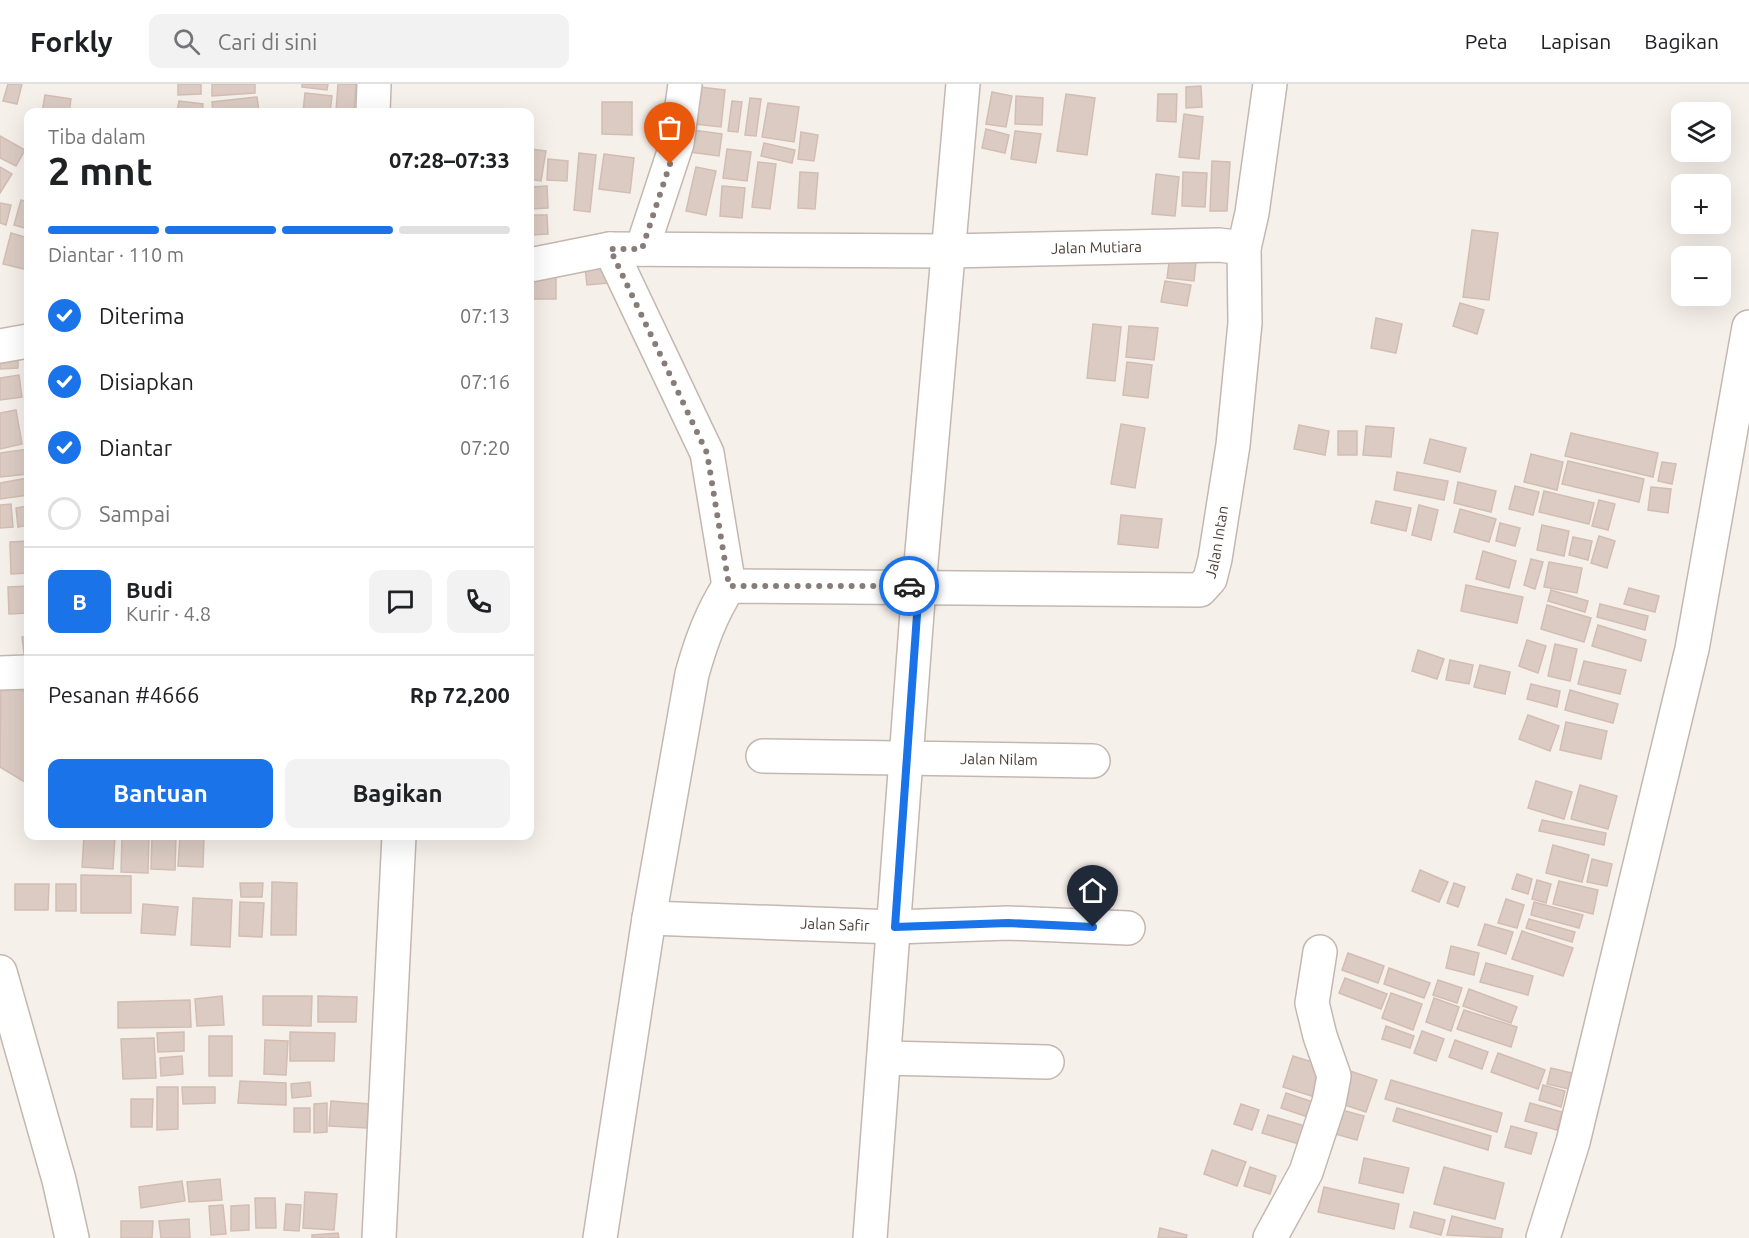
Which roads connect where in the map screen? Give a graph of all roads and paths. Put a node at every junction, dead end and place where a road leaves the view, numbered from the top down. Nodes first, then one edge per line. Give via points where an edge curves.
1 (375, 84) edge
2 (685, 84) edge
3 (949, 84) edge
4 (963, 84) edge
5 (970, 84) edge
6 (1270, 84) edge
7 (373, 108) edge
8 (1244, 248) junction
9 (626, 249) junction
10 (949, 251) junction
11 (534, 264) edge
12 (1749, 327) edge
13 (24, 342) edge
14 (0, 346) edge
15 (729, 586) junction
16 (919, 586) junction
17 (24, 672) edge
18 (0, 673) edge
19 (763, 756) dead end
20 (905, 756) junction
21 (1093, 761) dead end
22 (399, 840) edge
23 (649, 918) junction
24 (895, 927) junction
25 (1128, 928) dead end
26 (1320, 952) dead end
27 (0, 972) edge
28 (885, 1058) junction
29 (1047, 1062) dead end
30 (72, 1238) edge
31 (379, 1238) edge
32 (600, 1238) edge
33 (870, 1238) edge
34 (1270, 1238) edge
35 (1543, 1238) edge

1 - 7 street
2 - 9 street via 676,142
3 - 4 street
4 - 5 street
4 - 10 street
6 - 8 street
8 - 10 street, Jalan Mutiara via 1219,245
8 - 16 street, Jalan Intan via 1245,324 1233,445 1215,559 1210,579 1200,590
9 - 10 street, Jalan Mutiara
9 - 11 street, Jalan Mutiara
9 - 15 street via 707,453
10 - 16 street
12 - 35 street via 1692,649 1573,1142
13 - 14 street
15 - 16 street
15 - 23 street via 702,636 692,674
16 - 20 street
17 - 18 street
19 - 20 street, Jalan Nilam
20 - 21 street, Jalan Nilam
20 - 24 street
22 - 31 street
23 - 24 street, Jalan Safir
23 - 32 street
24 - 25 street, Jalan Safir via 1008,923
24 - 28 street
26 - 34 street via 1312,1004 1334,1076 1306,1172
27 - 30 street
28 - 29 street
28 - 33 street

